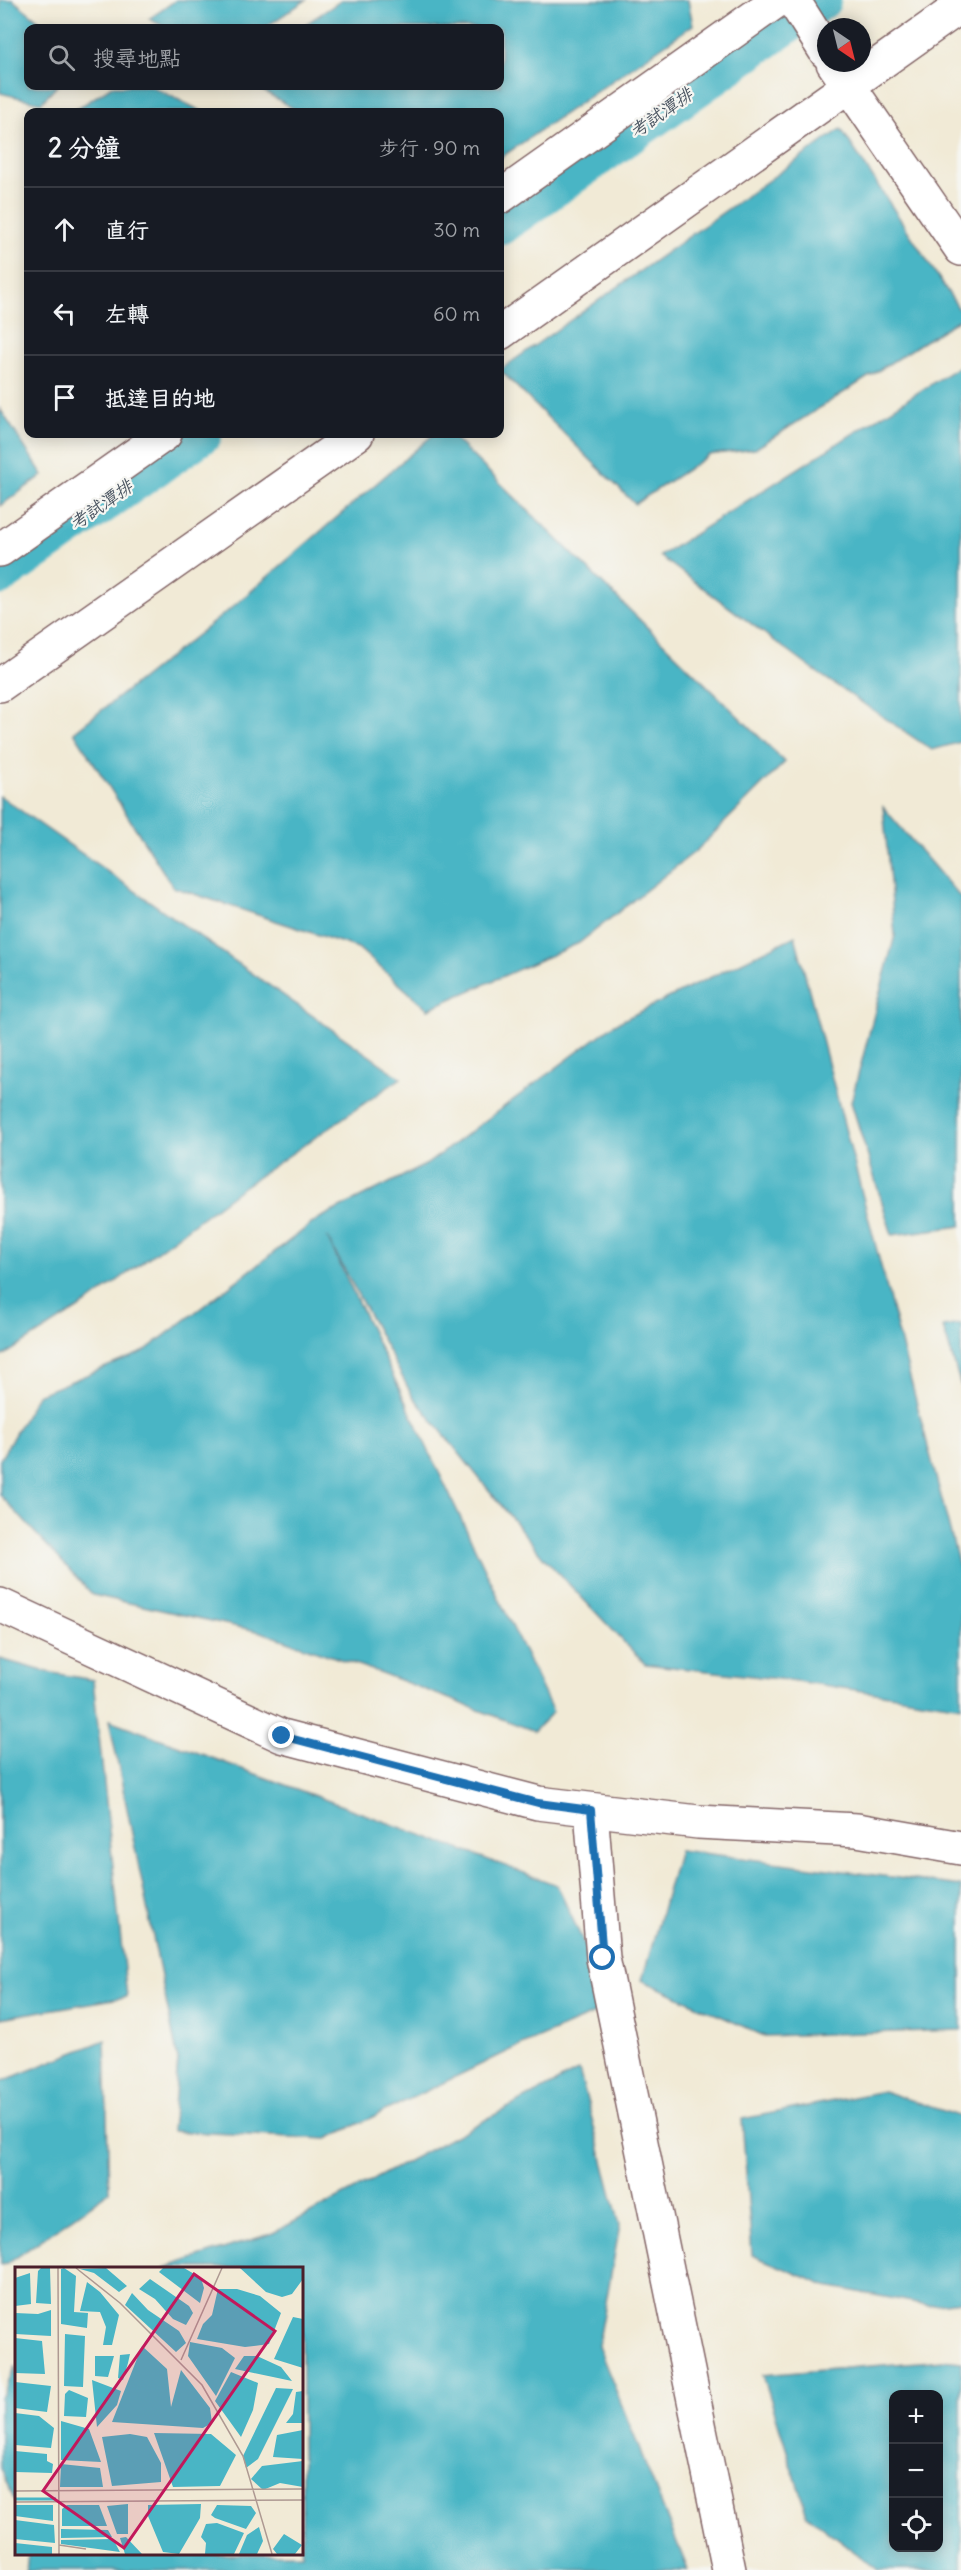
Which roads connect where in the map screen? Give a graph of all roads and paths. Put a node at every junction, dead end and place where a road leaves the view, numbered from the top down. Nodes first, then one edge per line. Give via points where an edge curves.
1 (789, 2) edge
2 (961, 6) edge
3 (817, 41) edge
4 (871, 52) edge
5 (833, 72) edge
6 (839, 72) edge
7 (504, 194) edge
8 (961, 249) edge
9 (504, 330) edge
10 (159, 438) edge
11 (351, 438) edge
12 (0, 550) edge
13 (0, 685) edge
14 (0, 1605) edge
15 (591, 1810) junction
16 (961, 1848) edge
17 (729, 2570) edge

1 - 3 street
1 - 7 street
2 - 4 street
5 - 9 street
6 - 8 street
10 - 12 street
11 - 13 street
14 - 15 street via 282,1736 538,1803
15 - 16 street via 698,1822 857,1830
15 - 17 street via 603,1958

